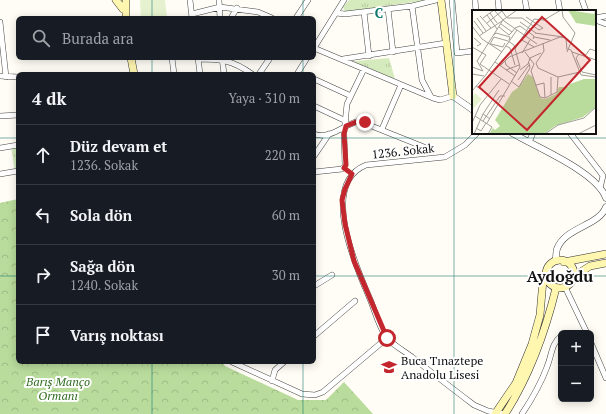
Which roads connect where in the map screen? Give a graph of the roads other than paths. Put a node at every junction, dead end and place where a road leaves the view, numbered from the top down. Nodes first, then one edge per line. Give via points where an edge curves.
1 (116, 0) edge
2 (120, 0) edge
3 (126, 0) edge
4 (190, 0) edge
5 (220, 0) edge
6 (308, 0) edge
7 (344, 0) edge
8 (436, 0) edge
9 (441, 0) edge
10 (452, 0) edge
11 (474, 0) edge
12 (498, 0) edge
13 (525, 0) edge
14 (558, 0) edge
15 (582, 0) edge
16 (412, 6) junction
17 (220, 7) junction
18 (237, 8) junction
19 (122, 9) junction
20 (388, 9) junction
21 (476, 10) edge
22 (499, 10) edge
23 (527, 10) edge
24 (560, 10) edge
25 (586, 10) edge
26 (364, 12) junction
27 (336, 13) junction
28 (126, 16) edge
29 (126, 16) edge
30 (192, 16) edge
31 (220, 16) edge
32 (232, 16) edge
33 (268, 16) edge
34 (297, 16) edge
35 (606, 16) edge
36 (596, 19) edge
37 (596, 19) edge
38 (0, 22) edge
39 (606, 24) edge
40 (446, 43) junction
41 (316, 45) edge
42 (417, 48) junction
43 (316, 49) edge
44 (472, 50) edge
45 (393, 52) junction
46 (369, 56) junction
47 (342, 59) junction
48 (131, 60) edge
49 (172, 60) edge
50 (198, 60) edge
51 (222, 60) edge
52 (225, 60) edge
53 (239, 60) edge
54 (269, 60) edge
55 (306, 60) edge
56 (236, 64) junction
57 (364, 69) junction
58 (134, 72) edge
59 (174, 72) edge
60 (200, 72) edge
61 (224, 72) edge
62 (249, 72) edge
63 (260, 72) edge
64 (300, 72) edge
65 (0, 76) edge
66 (6, 77) junction
67 (16, 77) edge
68 (316, 80) edge
69 (401, 85) junction
70 (351, 96) junction
71 (453, 96) junction
72 (431, 97) junction
73 (316, 107) edge
74 (472, 109) edge
75 (16, 115) edge
76 (0, 116) edge
77 (346, 124) junction
78 (382, 129) junction
79 (316, 134) edge
80 (330, 134) junction
81 (476, 134) edge
82 (514, 134) edge
83 (533, 134) edge
84 (571, 134) edge
85 (529, 142) junction
86 (321, 144) junction
87 (16, 145) edge
88 (316, 145) edge
89 (0, 148) edge
90 (429, 149) dead end
91 (316, 153) edge
92 (344, 168) junction
93 (16, 171) edge
94 (316, 172) edge
95 (0, 174) edge
96 (352, 174) junction
97 (600, 188) junction
98 (606, 198) edge
99 (606, 207) edge
100 (606, 254) edge
101 (556, 261) junction
102 (564, 262) junction
103 (606, 263) edge
104 (547, 270) junction
105 (332, 275) dead end
106 (573, 277) junction
107 (316, 285) edge
108 (565, 287) junction
109 (556, 288) junction
110 (355, 301) dead end
111 (585, 330) edge
112 (316, 334) edge
113 (387, 338) junction
114 (558, 339) edge
115 (594, 349) edge
116 (236, 364) edge
117 (282, 364) edge
118 (604, 369) edge
119 (606, 378) edge
120 (272, 381) junction
121 (496, 413) edge
122 (504, 414) edge
123 (522, 414) edge

1 - 19 main road
2 - 19 main road
3 - 29 main road
4 - 30 street
5 - 17 street
6 - 34 street
7 - 27 street
8 - 16 street
9 - 40 main road
10 - 44 street via 457,54
11 - 21 street
12 - 22 street
13 - 23 street
14 - 24 street
15 - 25 street
16 - 20 street
16 - 42 street
17 - 18 street
17 - 30 street
17 - 31 street
18 - 32 street
18 - 33 street
19 - 28 main road
20 - 26 street
20 - 45 street
26 - 27 street
26 - 46 street
27 - 41 street
35 - 36 street
37 - 39 street
38 - 66 street
40 - 42 street
40 - 71 main road
42 - 45 street
42 - 72 street via 422,80
43 - 47 street
45 - 46 street
46 - 47 street
47 - 57 street
48 - 58 main road
49 - 59 street
50 - 60 street
51 - 61 street
52 - 56 street
53 - 56 street
54 - 63 street
55 - 64 street
56 - 62 street
57 - 69 street
57 - 70 street
65 - 66 street
66 - 67 street
68 - 70 street
69 - 72 street
69 - 78 street
70 - 77 street via 347,104
71 - 72 street via 440,100
71 - 74 street
73 - 77 street
75 - 76 street
77 - 78 street via 359,121
77 - 80 street
77 - 92 street
78 - 90 street
79 - 80 street
80 - 86 street
81 - 96 street, 1236. Sokak via 465,145 445,157 366,165
82 - 85 street
83 - 85 street
84 - 97 street via 603,176
85 - 97 street via 583,172
86 - 88 street
86 - 91 street
87 - 89 street
92 - 94 street
92 - 96 street
93 - 95 street
96 - 113 street via 342,200 345,224 354,261
97 - 98 street
99 - 101 street via 599,217 573,231 565,239 557,249
100 - 102 main road
101 - 102 main road
101 - 104 main road
102 - 106 main road via 572,268
103 - 106 main road via 590,266
104 - 109 main road via 549,283
104 - 121 main road via 543,280 540,315 530,351 516,383
105 - 107 street
106 - 108 main road
108 - 109 main road
108 - 111 street
109 - 122 main road via 531,367
110 - 112 street
113 - 120 street via 323,392 316,395 302,394
113 - 121 street via 474,405
114 - 123 street via 554,343 548,366
115 - 118 street
116 - 120 street
117 - 120 street via 274,370
118 - 119 street
121 - 122 street

